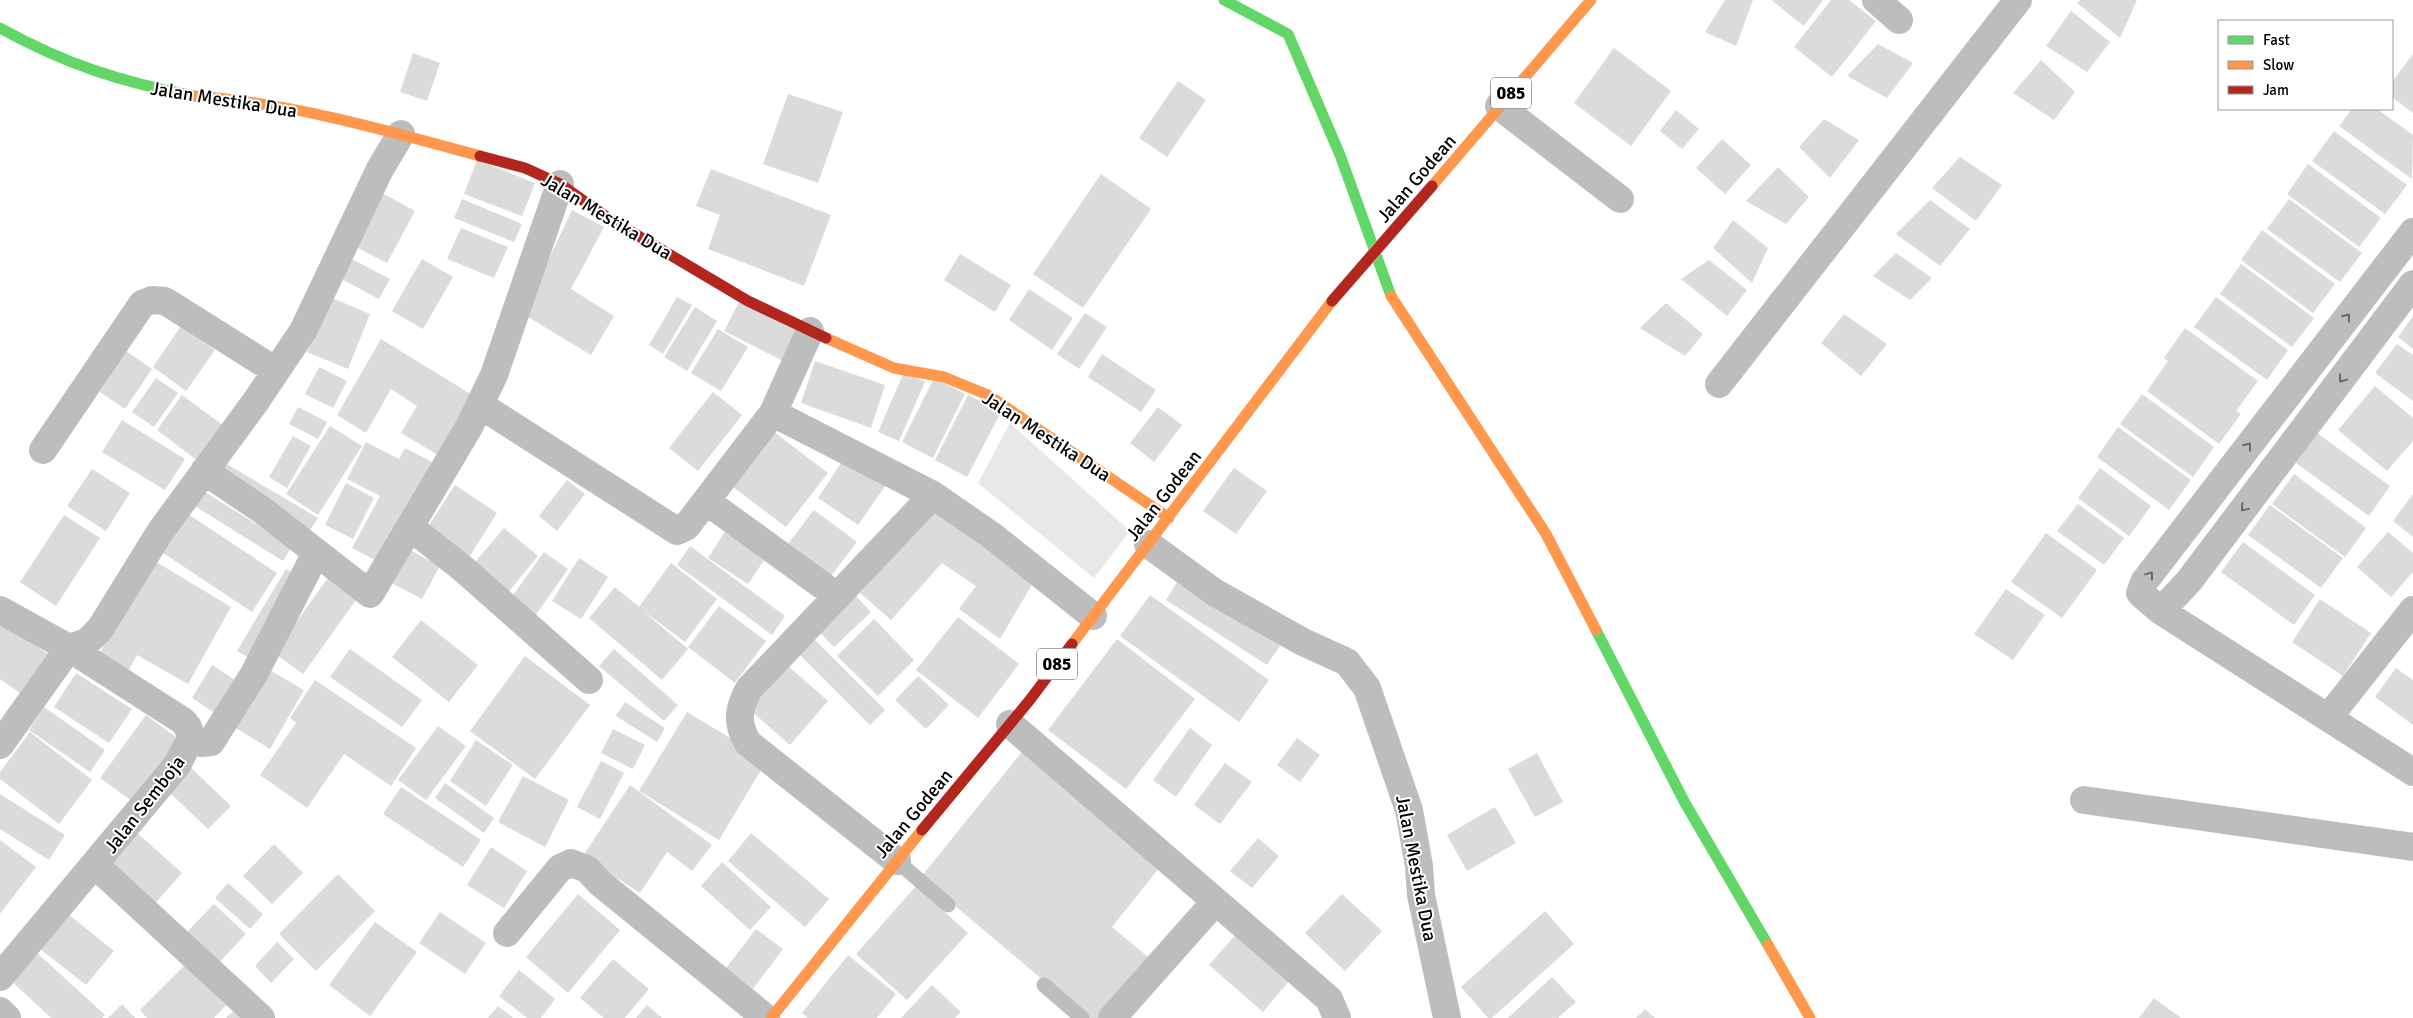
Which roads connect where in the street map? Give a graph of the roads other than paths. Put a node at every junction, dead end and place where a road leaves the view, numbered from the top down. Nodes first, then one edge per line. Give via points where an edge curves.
1 (1224, 0) edge
2 (1591, 0) edge
3 (1876, 0) edge
4 (2018, 0) edge
5 (1900, 20) dead end
6 (0, 28) edge
7 (1499, 106) junction
8 (401, 134) junction
9 (560, 184) junction
10 (1620, 199) dead end
11 (2413, 232) edge
12 (2413, 284) edge
13 (810, 331) junction
14 (276, 371) junction
15 (1719, 384) dead end
16 (480, 405) junction
17 (773, 413) junction
18 (43, 450) dead end
19 (204, 471) junction
20 (933, 495) junction
21 (706, 501) junction
22 (1169, 518) junction
23 (410, 527) junction
24 (1148, 544) junction
25 (316, 553) junction
26 (837, 596) junction
27 (0, 610) edge
28 (2413, 610) edge
29 (2161, 611) junction
30 (1093, 616) junction
31 (69, 648) junction
32 (589, 680) dead end
33 (2328, 718) junction
34 (1010, 724) junction
35 (191, 738) junction
36 (0, 745) edge
37 (2413, 772) edge
38 (2084, 800) dead end
39 (2413, 846) edge
40 (896, 861) junction
41 (95, 865) junction
42 (1215, 902) junction
43 (948, 905) dead end
44 (507, 933) dead end
45 (0, 977) edge
46 (1044, 985) dead end
47 (0, 1011) edge
48 (7, 1018) edge
49 (261, 1018) edge
50 (766, 1018) edge
51 (771, 1018) edge
52 (1082, 1018) edge
53 (1112, 1018) edge
54 (1338, 1018) edge
55 (1447, 1018) edge
56 (1810, 1018) edge

1 - 56 street via 1288,34 1340,155 1387,290 1546,534 1684,803
2 - 7 street, Jalan Godean / 085
3 - 5 street
4 - 15 street
6 - 8 street, Jalan Mestika Dua via 66,61 126,82 193,96 238,99 287,108
7 - 10 street
7 - 22 street, Jalan Godean / 085, bridge via 1332,302
8 - 9 street, Jalan Mestika Dua via 525,168
8 - 14 street via 380,169 303,331
9 - 13 street, Jalan Mestika Dua via 608,218 748,301
9 - 16 street via 494,375
29 -> 11 street via 2140,593 2141,587
12 -> 29 street via 2188,581
13 - 17 street
13 - 22 street, Jalan Mestika Dua via 894,368 944,377 988,394
14 - 18 street via 165,301 147,302 123,330
14 - 19 street
16 - 21 street via 677,531 686,528
16 - 23 street
17 - 20 street
17 - 21 street
19 - 25 street via 262,510
19 - 31 street via 160,532 100,628 87,642
20 - 26 street
20 - 30 street via 991,535
21 - 26 street
22 - 24 street, Jalan Godean / 085
23 - 25 street via 370,594
23 - 32 street via 468,573
24 - 30 street, Jalan Godean / 085
24 - 55 street, Jalan Mestika Dua via 1214,592 1303,642 1347,662 1367,688 1409,810 1421,895
25 - 35 street via 254,674 211,742 202,743
26 - 40 street via 749,689 741,703 740,730 748,743
27 - 31 street, Jalan Semboja
28 - 33 street
29 - 33 street
30 - 34 street, Jalan Godean / 085
31 - 35 street, Jalan Semboja via 183,721
31 - 36 street
33 - 37 street
34 - 40 street, Jalan Godean / 085
34 - 42 street
35 - 41 street, Jalan Semboja via 178,765
38 - 39 street
40 - 43 lane
40 - 51 street, Jalan Godean / 085
41 - 45 street, Jalan Semboja
41 - 49 street
42 - 53 street
42 - 54 street via 1328,999
44 - 50 street via 560,868 571,863 587,869
46 - 52 lane
47 - 48 street

